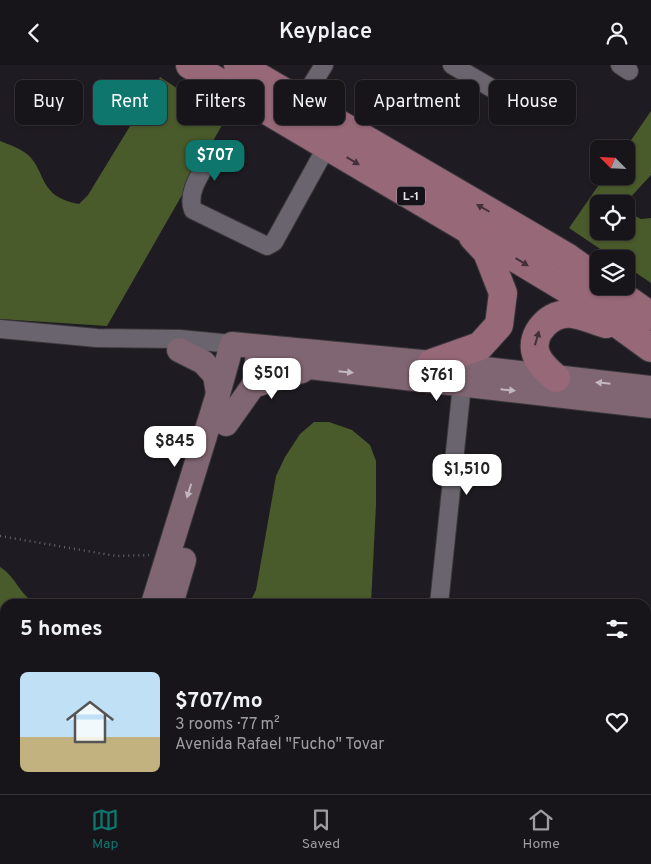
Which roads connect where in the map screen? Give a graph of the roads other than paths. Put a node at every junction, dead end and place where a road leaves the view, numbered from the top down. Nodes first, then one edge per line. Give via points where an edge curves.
1 (190, 65) edge
2 (238, 65) edge
3 (324, 65) edge
4 (452, 65) edge
5 (315, 80) edge
6 (274, 85) edge
7 (489, 87) edge
8 (343, 125) edge
9 (327, 146) junction
10 (212, 154) dead end
11 (460, 224) junction
12 (590, 274) edge
13 (621, 295) edge
14 (651, 315) edge
15 (0, 329) edge
16 (629, 331) junction
17 (97, 338) junction
18 (651, 348) edge
19 (179, 350) junction
20 (238, 351) junction
21 (432, 363) junction
22 (313, 368) junction
23 (556, 378) junction
24 (462, 385) junction
25 (651, 388) edge
26 (218, 395) junction
27 (651, 406) edge
28 (226, 424) junction
29 (155, 599) edge
30 (173, 599) edge
31 (441, 599) edge

1 - 9 main road, L-1
2 - 6 main road, L-1
3 - 5 street
4 - 7 street
12 -> 8 main road, L-1
9 - 10 street via 274,242 267,246 193,210 191,193
9 -> 11 main road, L-1
11 -> 16 main road, L-1 via 585,300
11 - 21 main road via 487,252 503,293 498,325 480,346
13 - 14 main road
15 - 17 street
16 - 18 main road, L-1
23 -> 16 main road, L-1 via 543,367 535,353 536,338 541,327 549,321 572,314
17 - 19 street
17 - 20 street via 180,339
19 - 20 street
19 - 26 street via 203,361 215,375
20 - 21 street
20 - 22 street
20 - 26 street
20 - 28 street
21 - 23 street
22 -> 24 street
22 - 28 street via 253,386
25 -> 23 street
24 -> 27 street
24 - 31 street
26 -> 29 street
28 - 30 street

